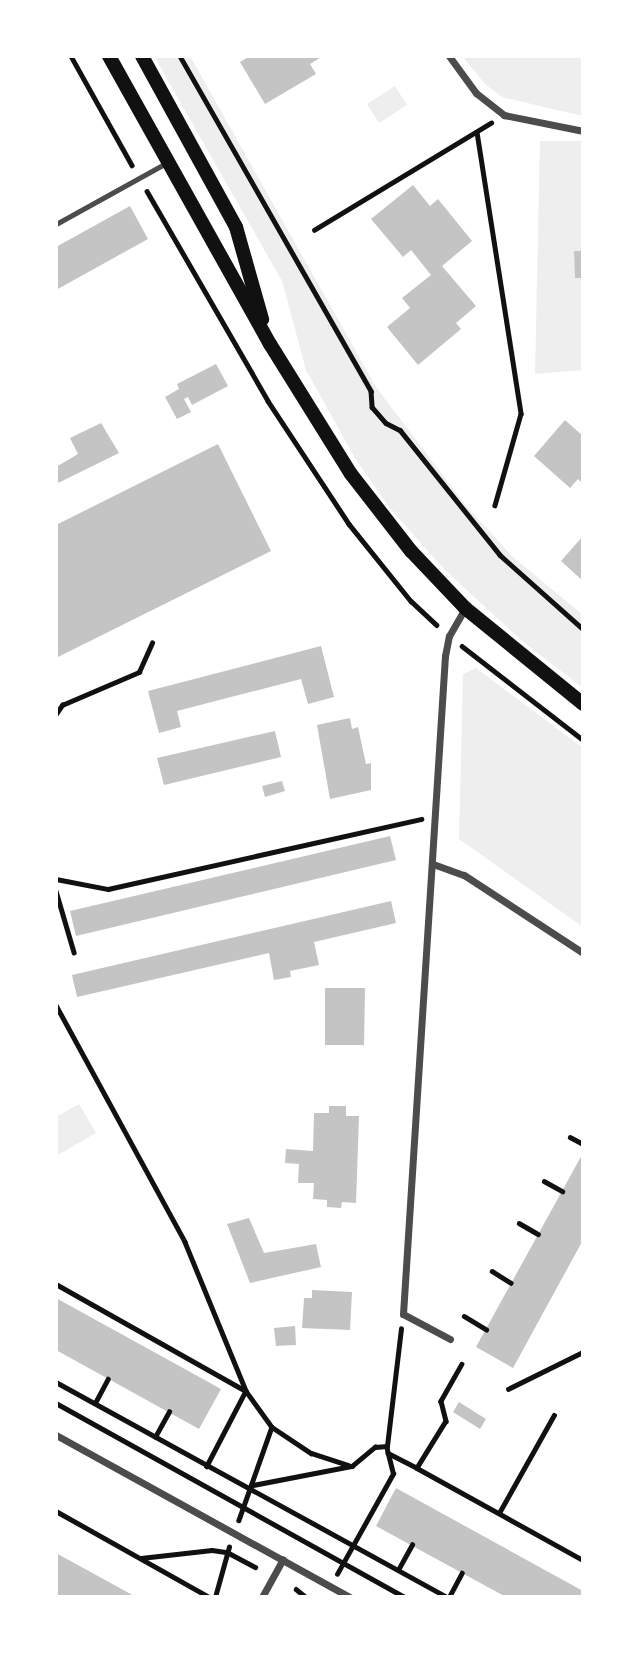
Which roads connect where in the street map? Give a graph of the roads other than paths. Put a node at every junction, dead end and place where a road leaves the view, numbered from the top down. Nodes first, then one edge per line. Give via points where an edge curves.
1 (109, 56) edge
2 (142, 56) edge
3 (449, 56) edge
4 (583, 131) edge
5 (168, 162) junction
6 (56, 224) edge
7 (270, 344) junction
8 (465, 608) junction
9 (583, 704) edge
10 (433, 864) junction
11 (583, 953) edge
12 (450, 1339) dead end
13 (56, 1434) edge
14 (283, 1559) junction
15 (262, 1597) edge
16 (350, 1597) edge

1 - 5 main road
2 - 7 main road via 236,228
3 - 4 street via 476,93 504,115
5 - 6 lane
5 - 7 main road
7 - 8 main road via 351,474 411,551
8 - 9 main road
8 - 10 street via 449,636 445,656
10 - 11 street via 464,875
10 - 12 street via 403,1314
13 - 14 street
14 - 15 street
14 - 16 street

